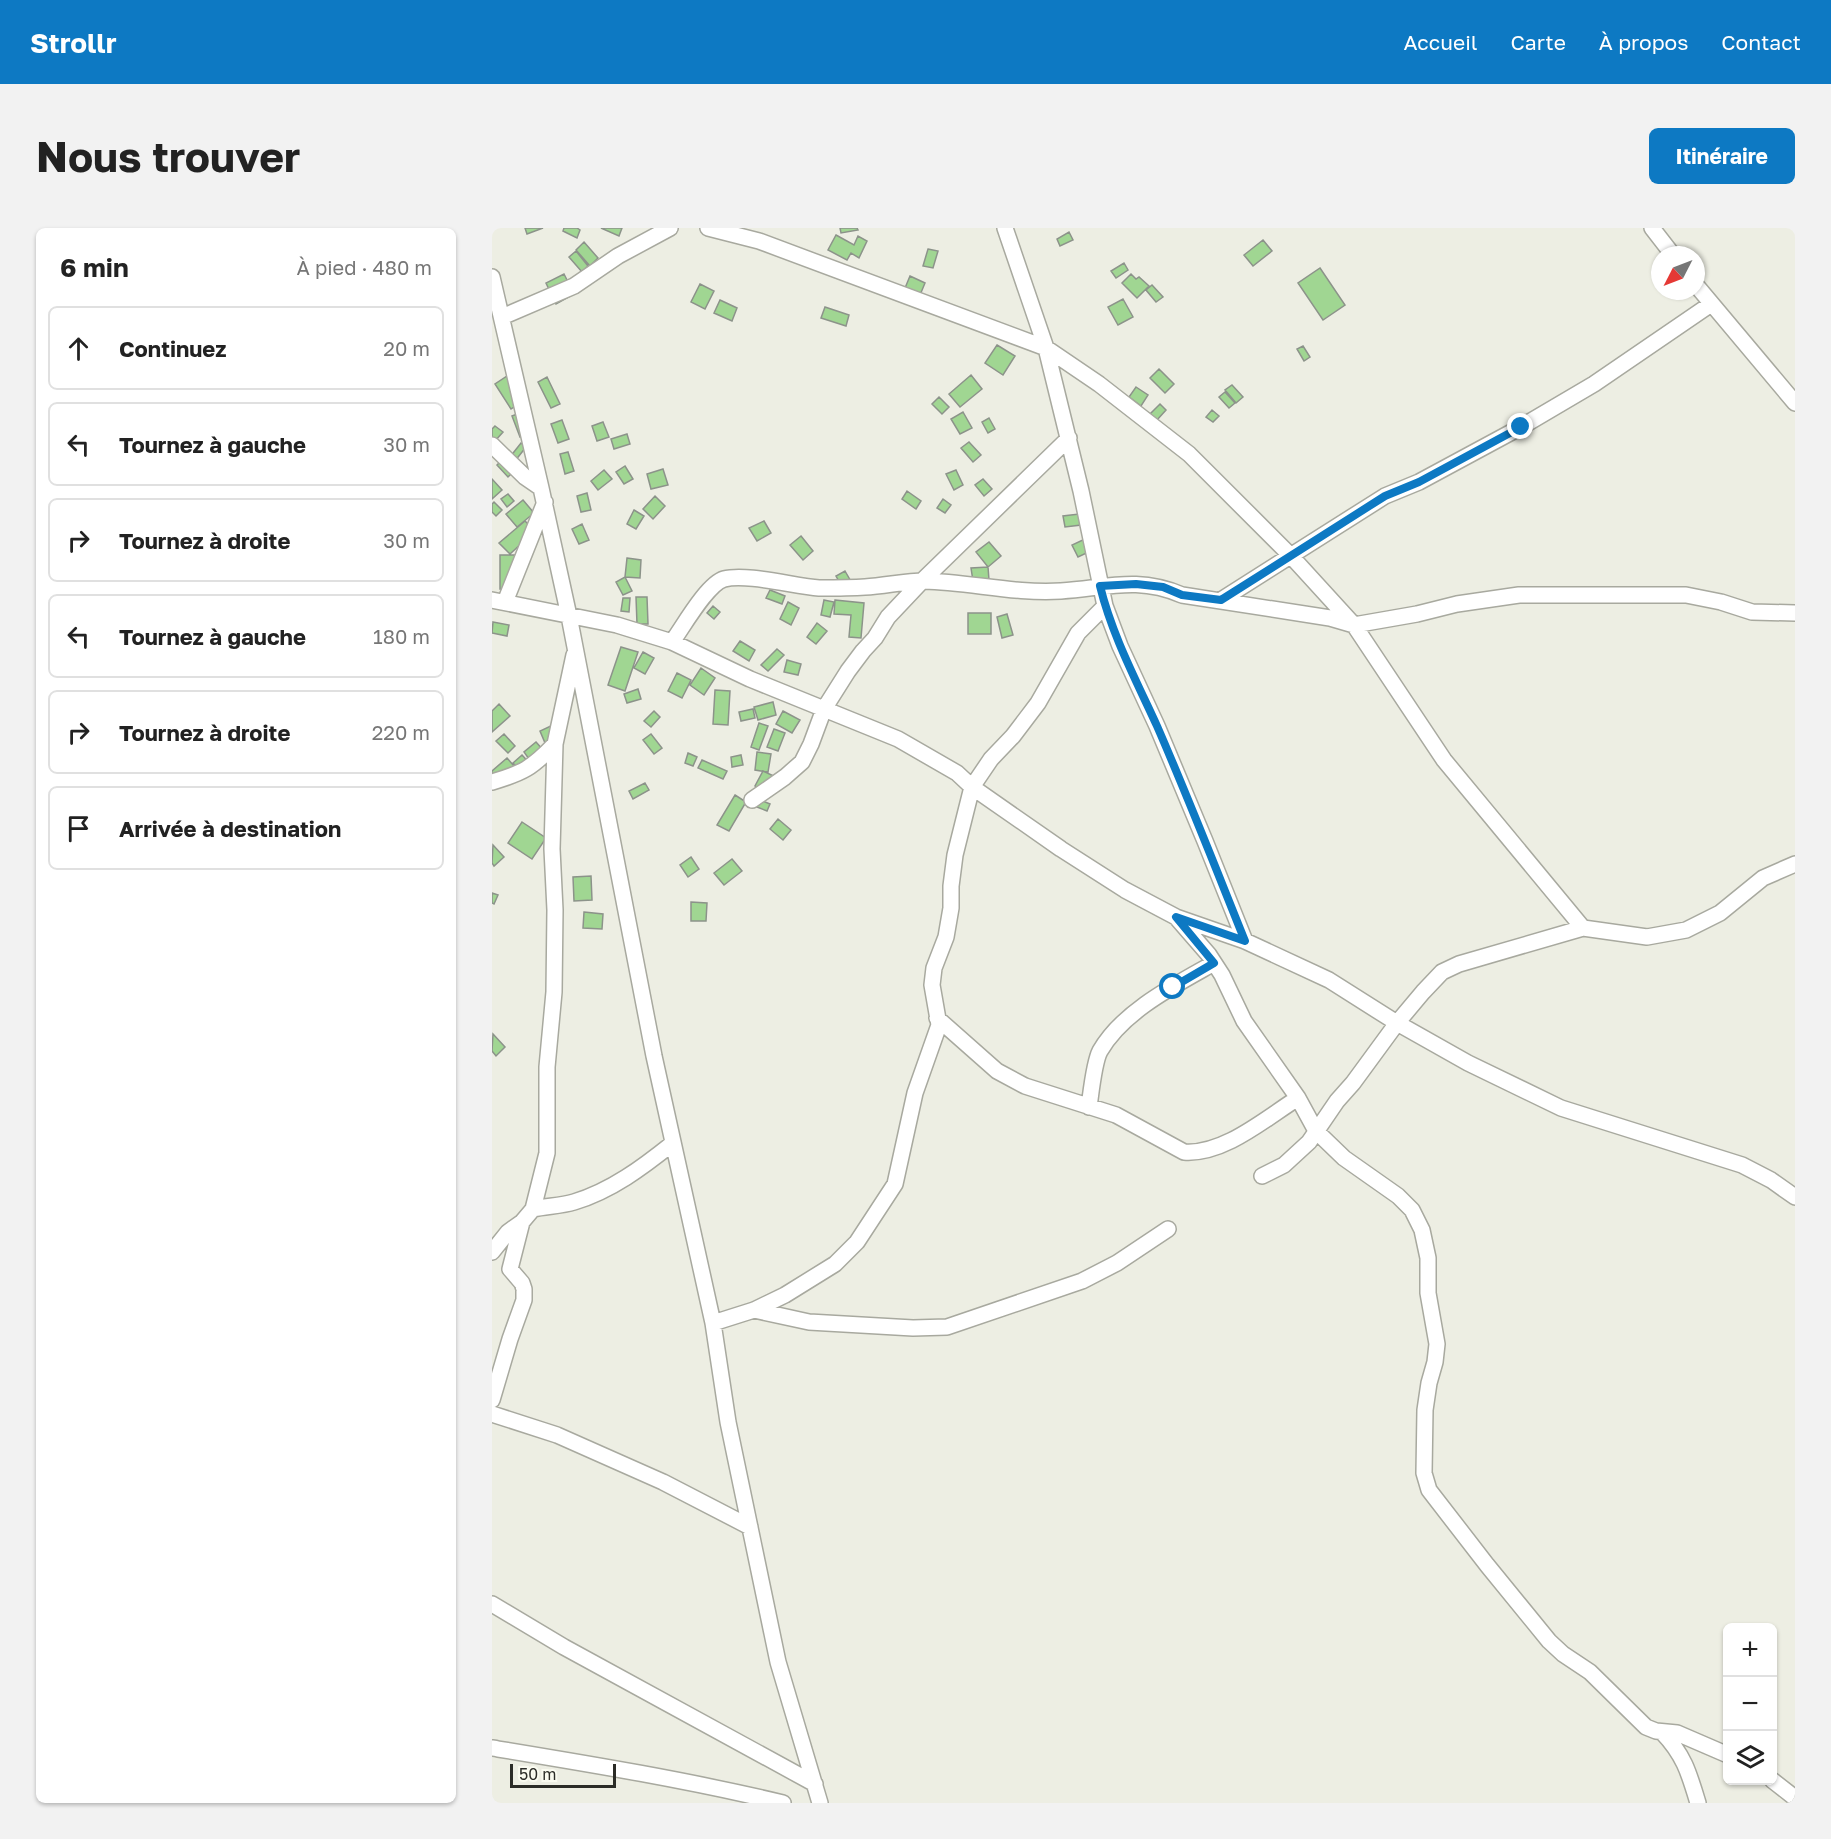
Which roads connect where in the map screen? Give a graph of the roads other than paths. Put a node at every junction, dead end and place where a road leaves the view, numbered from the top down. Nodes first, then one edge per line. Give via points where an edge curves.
1 (665, 228) edge
2 (708, 228) edge
3 (1005, 228) edge
4 (1652, 228) edge
5 (1666, 246) edge
6 (492, 277) edge
7 (1705, 296) edge
8 (1711, 304) junction
9 (502, 317) junction
10 (1046, 348) junction
11 (1795, 403) edge
12 (1069, 438) junction
13 (492, 445) edge
14 (543, 495) junction
15 (1291, 556) junction
16 (922, 581) junction
17 (1100, 586) junction
18 (1221, 600) junction
19 (498, 601) edge
20 (1105, 606) junction
21 (1795, 613) edge
22 (569, 616) junction
23 (1354, 625) junction
24 (672, 642) junction
25 (575, 648) junction
26 (824, 709) junction
27 (555, 744) junction
28 (492, 782) edge
29 (972, 787) junction
30 (752, 800) dead end
31 (1795, 864) edge
32 (1176, 917) junction
33 (1583, 928) junction
34 (1245, 941) junction
35 (1214, 963) junction
36 (937, 1018) junction
37 (1397, 1023) junction
38 (1299, 1098) junction
39 (1089, 1107) junction
40 (1330, 1109) junction
41 (1316, 1131) junction
42 (673, 1143) junction
43 (1262, 1176) dead end
44 (1795, 1197) edge
45 (533, 1209) junction
46 (522, 1222) junction
47 (1168, 1229) dead end
48 (492, 1252) edge
49 (754, 1310) junction
50 (712, 1323) junction
51 (492, 1400) edge
52 (492, 1414) edge
53 (750, 1527) junction
54 (492, 1604) edge
55 (1662, 1732) junction
56 (492, 1748) edge
57 (1723, 1753) edge
58 (1777, 1783) edge
59 (814, 1784) junction
60 (1795, 1798) edge
61 (783, 1803) edge
62 (820, 1803) edge
63 (1698, 1803) edge

1 - 9 street via 574,286
2 - 10 street via 759,241
3 - 10 street
4 - 5 street
6 - 9 street
7 - 8 street
8 - 11 street
8 - 15 street via 1585,389 1430,476 1385,496
9 - 14 street
10 - 12 street
10 - 15 street via 1189,454
12 - 16 street
12 - 17 street
13 - 14 street
14 - 19 street
14 - 22 street
15 - 18 street
15 - 23 street
16 - 17 street via 1036,591
16 - 24 street via 835,588 741,577 722,580 691,612
16 - 26 street via 888,617
17 - 18 street via 1163,587 1182,595
17 - 20 street
18 - 23 street
19 - 22 street
20 - 29 street via 1078,633 1038,703
20 - 34 street
21 - 23 street via 1752,612 1686,595 1519,596
22 - 24 street via 617,625
22 - 25 street
23 - 33 street via 1444,760
24 - 26 street
25 - 27 street
25 - 42 street
26 - 29 street via 898,739 957,773
26 - 30 street via 802,762
27 - 28 street via 533,766
27 - 45 street via 554,992 547,1067 547,1153
29 - 32 street via 1125,890
29 - 36 street via 955,855 946,937 934,968 932,985
31 - 33 street via 1763,878 1720,914 1686,930 1647,937
32 - 34 street
32 - 35 street
33 - 37 street via 1442,972
34 - 37 street via 1329,980
35 - 38 street via 1244,1021
35 - 39 street via 1152,998 1118,1029 1098,1053
36 - 39 street via 997,1071 1025,1086
36 - 49 street via 939,1025 915,1093 895,1184 857,1242 835,1264
37 - 40 street
37 - 44 street via 1561,1108 1742,1166
38 - 39 street via 1226,1144 1196,1153 1184,1152 1116,1115
38 - 40 street
38 - 41 street
40 - 41 street
41 - 43 street via 1284,1165
41 - 55 street via 1344,1158 1398,1196 1412,1210 1422,1230 1437,1344 1424,1422 1424,1473 1429,1490 1550,1641 1590,1672 1637,1720
42 - 45 street via 639,1170 599,1192 574,1202
42 - 50 street
45 - 46 street
46 - 48 street
46 - 51 street via 510,1269 522,1283 524,1300
47 - 49 street via 1082,1281 947,1327 809,1322
49 - 50 street
50 - 53 street
52 - 53 street via 557,1435 663,1482
53 - 59 street via 778,1662
54 - 59 street
55 - 57 street via 1677,1733
55 - 63 street via 1685,1763
56 - 61 street
58 - 60 street
59 - 62 street

